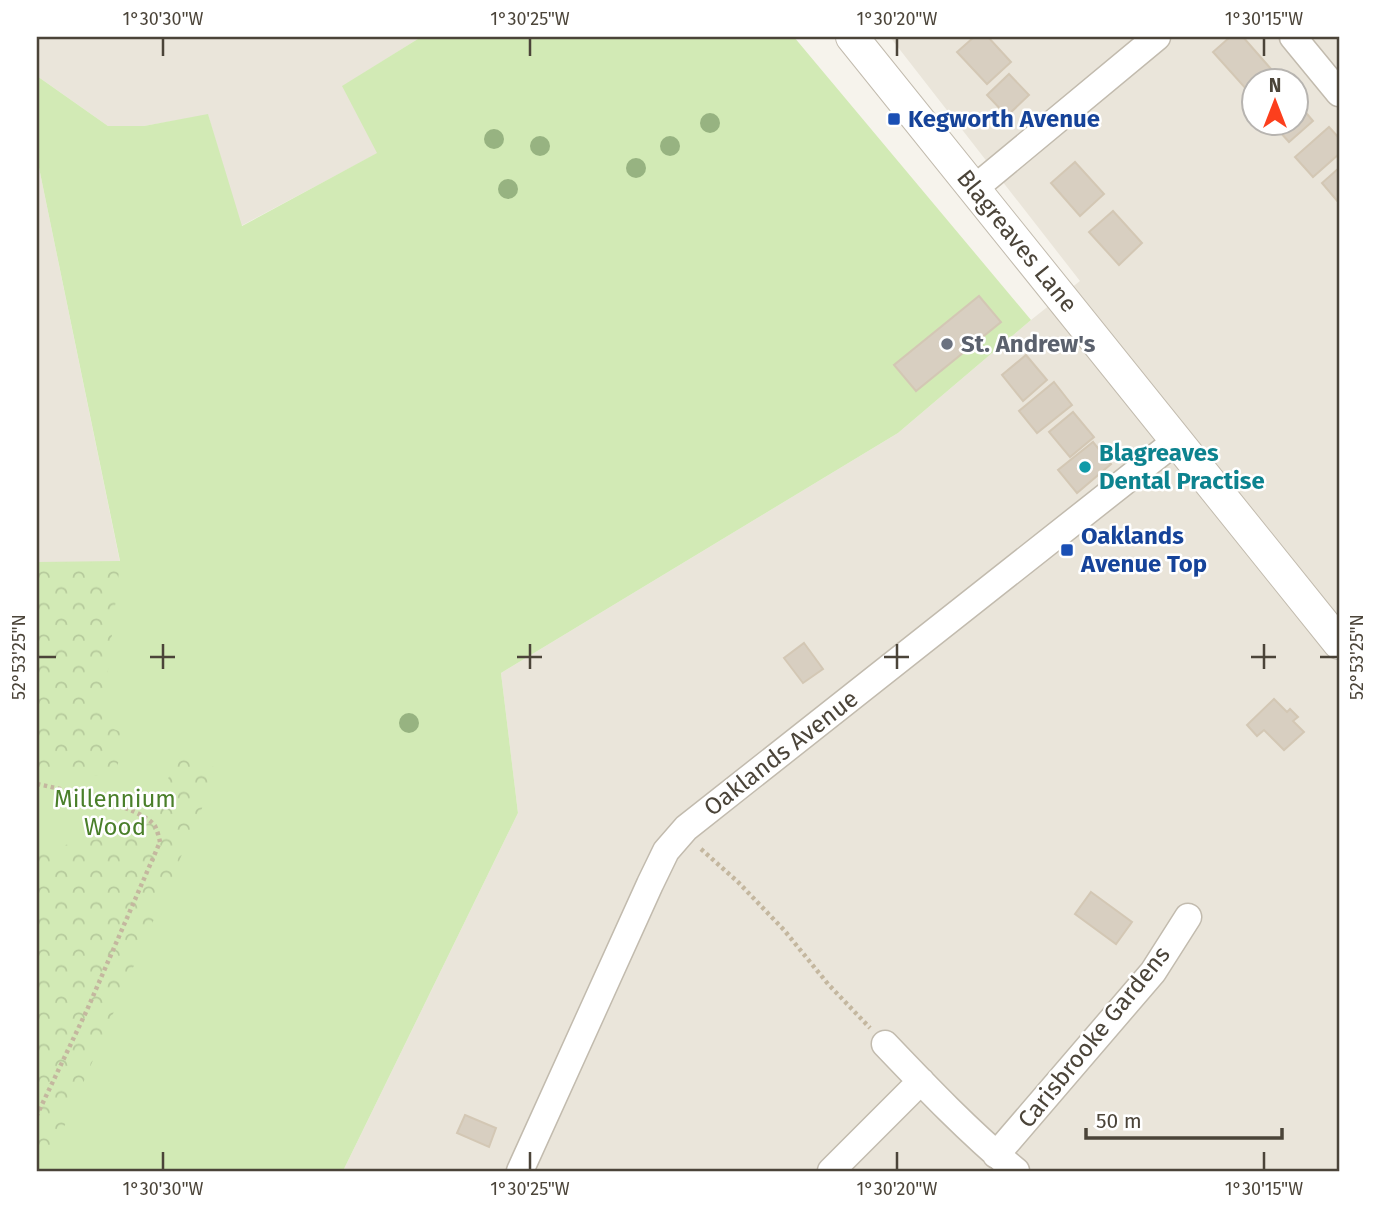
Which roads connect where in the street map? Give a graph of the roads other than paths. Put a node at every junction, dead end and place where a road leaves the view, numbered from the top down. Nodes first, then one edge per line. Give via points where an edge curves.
1 (852, 37) edge
2 (1157, 37) edge
3 (1293, 37) edge
4 (1339, 93) edge
5 (975, 188) junction
6 (1176, 441) junction
7 (1339, 643) edge
8 (1188, 916) dead end
9 (885, 1044) road end
10 (920, 1081) junction
11 (1006, 1163) edge
12 (520, 1171) edge
13 (831, 1171) edge

1 - 5 street, Blagreaves Lane
2 - 5 street
3 - 4 street
5 - 6 street, Blagreaves Lane
6 - 7 street, Blagreaves Lane
6 - 12 street, Oaklands Avenue via 682,833 666,851 650,884
8 - 11 street, Carisbrooke Gardens via 1153,972
9 - 10 street
10 - 11 street
10 - 13 street

